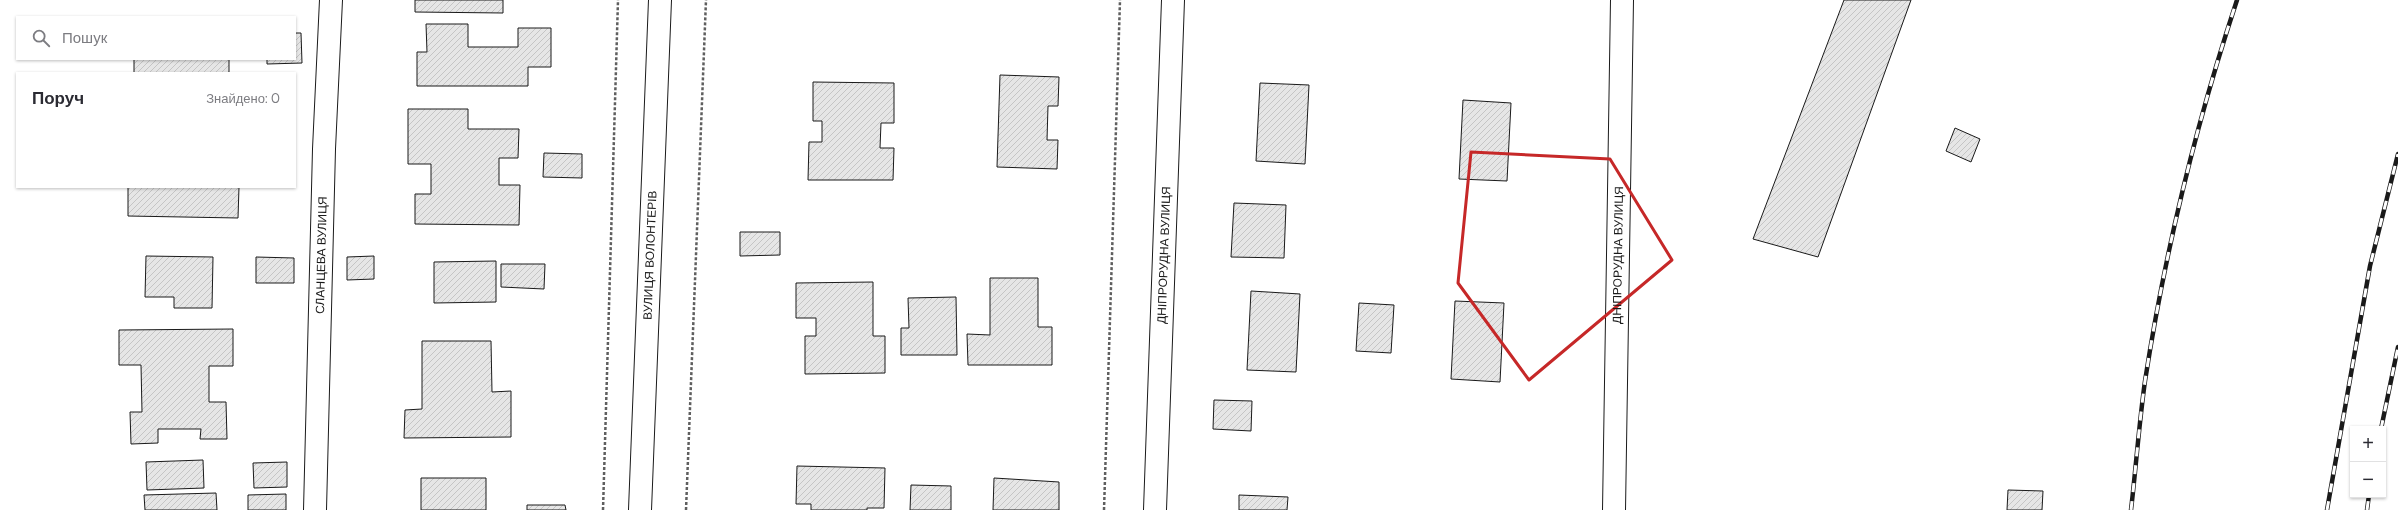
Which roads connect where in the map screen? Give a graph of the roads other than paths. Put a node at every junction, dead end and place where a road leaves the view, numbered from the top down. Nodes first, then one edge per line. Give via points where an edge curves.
1 (331, 0) edge
2 (660, 0) edge
3 (1173, 0) edge
4 (1622, 0) edge
5 (315, 510) edge
6 (640, 510) edge
7 (1155, 510) edge
8 (1614, 510) edge

1 - 5 street, СЛАНЦЕВА ВУЛИЦЯ via 324,149
2 - 6 street, ВУЛИЦЯ ВОЛОНТЕРІВ
3 - 7 street, ДНІПРОРУДНА ВУЛИЦЯ
4 - 8 street, ДНІПРОРУДНА ВУЛИЦЯ

